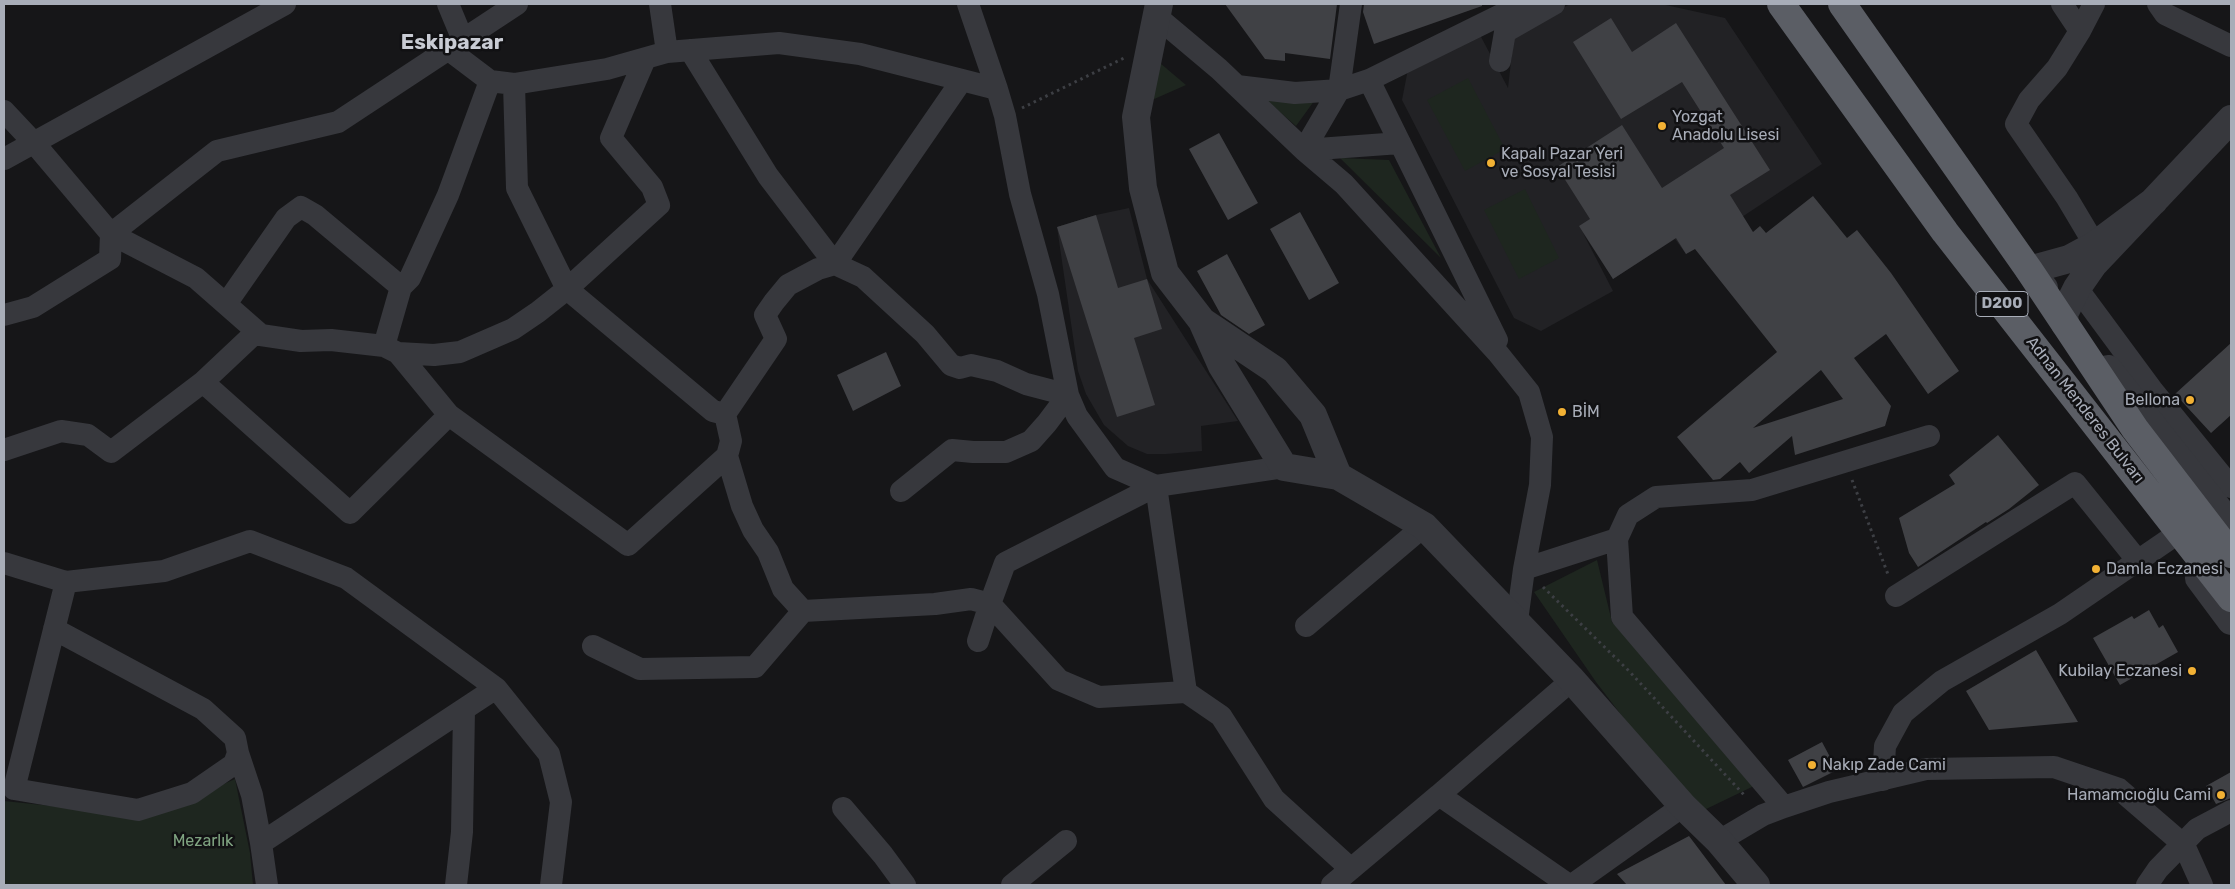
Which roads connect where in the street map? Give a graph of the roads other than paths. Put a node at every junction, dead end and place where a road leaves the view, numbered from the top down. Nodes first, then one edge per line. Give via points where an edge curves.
1 (285, 4) edge
2 (448, 4) edge
3 (517, 4) edge
4 (660, 4) edge
5 (968, 4) edge
6 (1351, 4) edge
7 (1523, 4) edge
8 (1554, 4) edge
9 (1781, 4) edge
10 (1842, 4) edge
11 (2062, 4) edge
12 (2094, 4) edge
13 (2158, 4) edge
14 (1158, 10) edge
15 (1503, 11) edge
16 (2080, 31) junction
17 (456, 45) junction
18 (2231, 46) edge
19 (690, 50) junction
20 (667, 52) junction
21 (645, 59) junction
22 (1500, 61) dead end
23 (962, 80) junction
24 (1369, 80) junction
25 (490, 81) junction
26 (514, 84) junction
27 (1237, 86) junction
28 (997, 89) junction
29 (1339, 90) junction
30 (4, 110) edge
31 (2231, 119) edge
32 (1400, 143) junction
33 (35, 144) junction
34 (1304, 150) junction
35 (4, 159) edge
36 (2154, 201) junction
37 (1945, 232) junction
38 (110, 234) junction
39 (2095, 246) junction
40 (834, 264) junction
41 (2029, 270) junction
42 (401, 288) junction
43 (2077, 288) junction
44 (567, 289) junction
45 (226, 304) junction
46 (4, 315) edge
47 (2065, 319) junction
48 (1202, 321) junction
49 (261, 335) junction
50 (391, 350) junction
51 (1510, 368) junction
52 (203, 382) junction
53 (1068, 395) junction
54 (725, 414) junction
55 (449, 415) junction
56 (1929, 436) dead end
57 (4, 450) edge
58 (727, 456) junction
59 (1284, 467) junction
60 (1338, 476) junction
61 (1156, 486) junction
62 (2231, 487) edge
63 (901, 492) dead end
64 (2231, 525) edge
65 (1424, 526) junction
66 (2170, 538) junction
67 (1617, 539) junction
68 (2231, 554) edge
69 (2138, 560) junction
70 (4, 563) edge
71 (1524, 569) junction
72 (66, 582) junction
73 (1896, 596) road end
74 (2231, 598) edge
75 (990, 604) junction
76 (803, 611) junction
77 (2231, 621) edge
78 (1517, 622) junction
79 (1306, 626) dead end
80 (54, 629) junction
81 (978, 641) dead end
82 (593, 646) dead end
83 (1572, 680) junction
84 (496, 688) junction
85 (1186, 692) junction
86 (464, 709) junction
87 (238, 753) junction
88 (1883, 780) junction
89 (9, 789) edge
90 (1439, 795) junction
91 (1683, 806) junction
92 (1784, 807) junction
93 (843, 808) dead end
94 (2231, 812) edge
95 (1066, 841) dead end
96 (1719, 841) junction
97 (261, 844) junction
98 (2184, 844) junction
99 (1341, 880) edge
100 (267, 885) edge
101 (456, 885) edge
102 (551, 885) edge
103 (905, 885) edge
104 (1012, 885) edge
105 (1570, 885) edge
106 (1756, 885) edge
107 (2147, 885) edge
108 (2202, 885) edge

1 - 33 street
2 - 17 street
3 - 17 street
4 - 20 street
5 - 28 street
6 - 29 street
7 - 15 street
8 - 22 street via 1505,32
9 - 37 highway, Adnan Menderes Bulvarı / D200
10 - 41 highway, Adnan Menderes Bulvarı / D200
11 - 16 street
12 - 16 street
13 - 18 street via 2165,14
14 - 27 street
14 - 48 street via 1136,117 1142,188 1165,272
15 - 24 street
16 - 39 street via 2056,68 2029,100 2016,124 2067,198
17 - 25 street
17 - 38 street via 338,122 217,151
19 - 20 street
19 - 23 street via 779,43 860,54
19 - 40 street via 768,176
20 - 21 street
21 - 26 street via 607,69
21 - 44 street via 611,138 652,187 659,205
23 - 28 street
23 - 40 street
24 - 29 street
24 - 32 street
25 - 26 street
25 - 42 street via 448,195 410,278
26 - 44 street via 517,188
27 - 29 street via 1295,93
27 - 34 street
28 - 53 street via 1020,194 1048,294
29 - 34 street
30 - 33 street
31 - 36 street
32 - 34 street
32 - 51 street
33 - 35 street
33 - 38 street
34 - 51 street via 1344,184
36 - 39 street
36 - 43 street via 2093,265
37 - 66 street
37 - 74 highway, Adnan Menderes Bulvarı / D200
38 - 45 street via 196,278
38 - 46 street via 110,259 33,307
39 - 41 street via 2069,259
40 - 53 street via 863,277 925,334 951,365 960,368 971,365 997,371 1026,384
40 - 54 street via 788,285 774,302 766,315 776,339
41 - 47 highway, Adnan Menderes Bulvarı / D200
42 - 45 street via 315,215 301,207 286,218
42 - 50 street
43 - 47 street
43 - 62 street
44 - 50 street via 513,329 460,352 434,355
44 - 54 street via 713,411
45 - 49 street
47 - 64 street
47 - 68 highway, Adnan Menderes Bulvarı / D200 via 2135,429
48 - 59 street via 1222,366
48 - 60 street via 1275,370 1313,414
49 - 50 street via 300,341 331,340
49 - 52 street via 254,334
50 - 55 street
51 - 71 street via 1529,392 1542,437 1540,484
52 - 55 street via 350,514
52 - 57 street via 111,452 88,435 62,431
53 - 61 street via 1077,416 1115,468
53 - 63 street via 1031,441 1006,452 952,450
54 - 58 street via 731,441
55 - 58 street via 628,545
56 - 67 street via 1752,490 1656,497 1628,514
58 - 76 street via 753,530 768,552 783,589
59 - 60 street
59 - 61 street
60 - 65 street
61 - 75 street via 1005,563
61 - 85 street
65 - 78 street
65 - 79 street
66 - 69 street
66 - 77 street
67 - 71 street
67 - 92 street via 1622,617
69 - 73 street via 2074,483
69 - 88 street via 2060,614 1942,681 1903,713 1885,746
70 - 72 street
71 - 78 street
72 - 80 street
72 - 84 street via 164,571 250,541 346,578
75 - 76 street via 971,599
75 - 81 street
75 - 85 street via 1059,680 1099,697
76 - 82 street via 755,667 640,669
78 - 83 street
80 - 87 street via 203,709 234,738
80 - 89 street
83 - 90 street
83 - 91 street
84 - 86 street
84 - 102 street via 549,754 561,802
85 - 99 street via 1221,716 1274,799
86 - 97 street
86 - 101 street via 462,832
87 - 89 street via 234,764 192,793 138,810
87 - 97 street via 252,795
88 - 92 street via 1829,792
88 - 98 street via 1926,770 2054,767 2119,789
90 - 99 street
90 - 105 street
91 - 96 street
91 - 105 street
92 - 96 street via 1763,815
93 - 103 street
94 - 98 street via 2197,830
95 - 104 street
96 - 106 street
97 - 100 street
98 - 107 street via 2158,869
98 - 108 street

